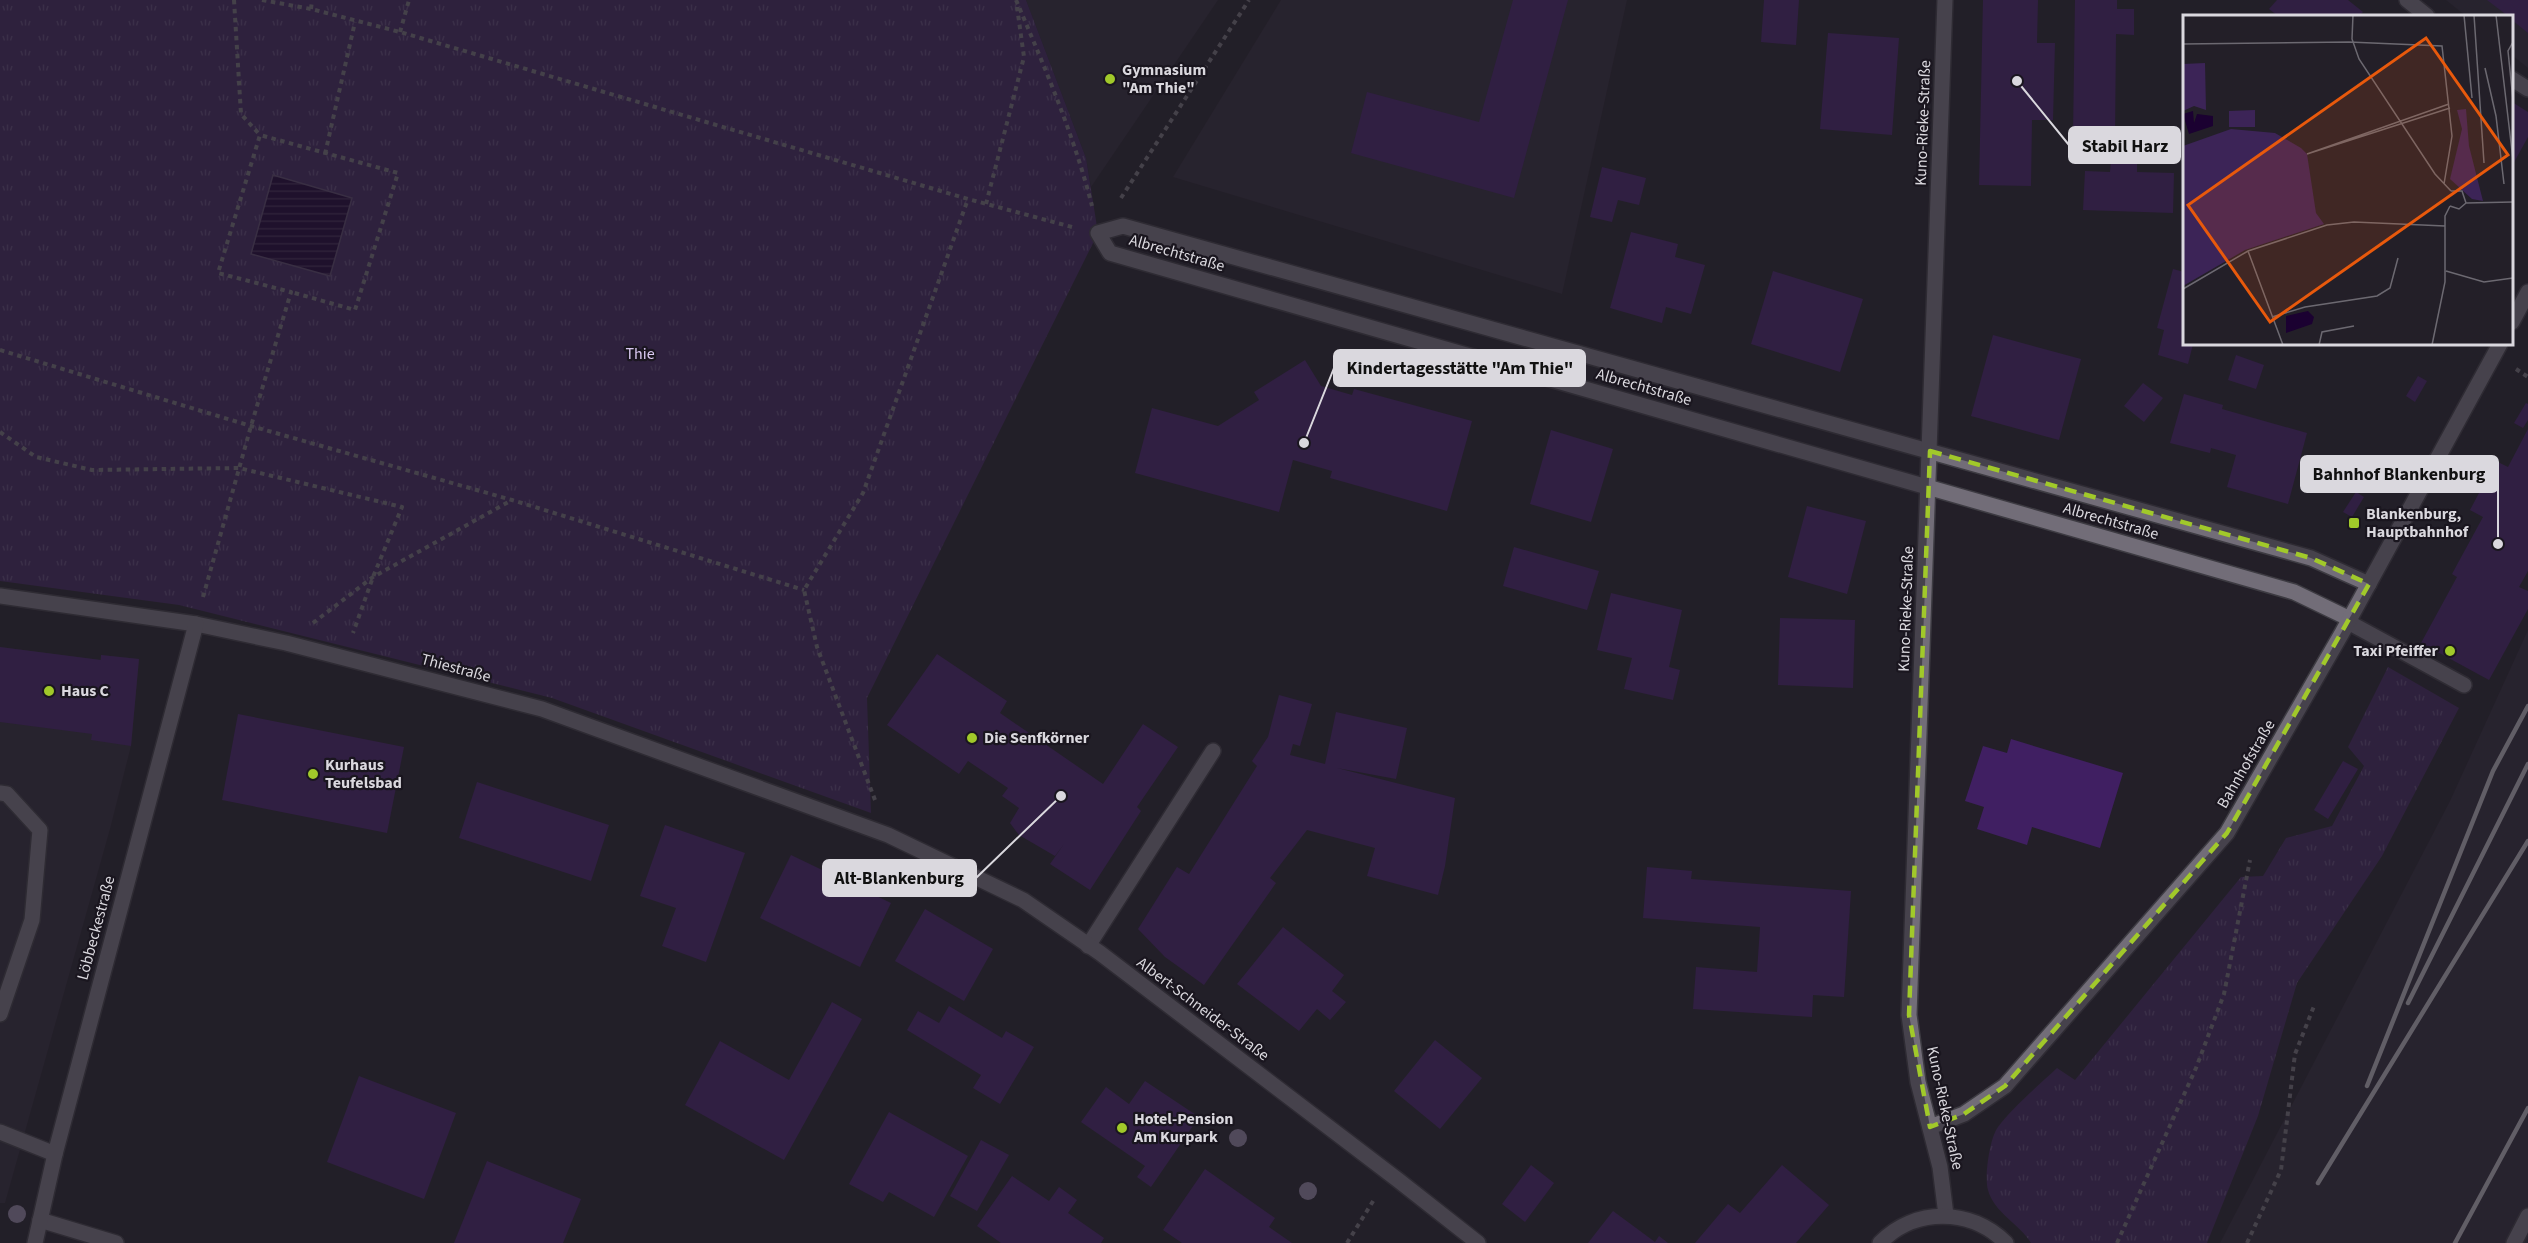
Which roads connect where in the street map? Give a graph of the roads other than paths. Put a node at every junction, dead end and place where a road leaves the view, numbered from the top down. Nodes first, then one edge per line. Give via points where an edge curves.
1 (1945, 0) edge
2 (2407, 0) edge
3 (2426, 15) edge
4 (2513, 80) edge
5 (2528, 89) edge
6 (2528, 292) edge
7 (2513, 318) edge
8 (2499, 345) edge
9 (1930, 451) junction
10 (1928, 487) junction
11 (2369, 584) junction
12 (0, 596) edge
13 (2349, 621) junction
14 (196, 624) junction
15 (2464, 685) dead end
16 (1213, 751) dead end
17 (0, 793) edge
18 (888, 835) joint
19 (1089, 946) junction
20 (0, 1014) edge
21 (1929, 1127) junction
22 (0, 1132) edge
23 (55, 1154) junction
24 (1946, 1215) junction
25 (2528, 1216) edge
26 (40, 1220) junction
27 (35, 1243) edge
28 (116, 1243) edge
29 (1478, 1243) edge
30 (1880, 1243) edge
31 (2006, 1243) edge
32 (2514, 1243) edge

1 - 9 street, Kuno-Rieke-Straße
2 - 3 street
4 - 5 street
6 - 7 street
8 - 11 street, Bahnhofstraße
9 - 10 street, Kuno-Rieke-Straße
9 - 10 street, Albrechtstraße via 1123,226 1098,233 1110,252
9 - 11 street, Albrechtstraße via 2311,558
10 - 13 street, Albrechtstraße via 2294,592
10 - 21 street, Kuno-Rieke-Straße via 1910,1015 1918,1082
11 - 13 street, Bahnhofstraße
12 - 14 street, Thiestraße
13 - 15 street, Albrechtstraße
13 - 21 street, Bahnhofstraße via 2227,832 2005,1086 1964,1114
14 - 18 street, Thiestraße via 286,643 542,709
14 - 23 street, Löbbeckestraße
16 - 19 street
17 - 20 street via 7,794 40,830 32,920
18 - 19 street, Albert-Schneider-Straße via 1023,900
19 - 29 street, Albert-Schneider-Straße
21 - 24 street, Kuno-Rieke-Straße via 1940,1167
22 - 23 street
23 - 26 street, Löbbeckestraße
24 - 30 street via 1911,1222 1895,1229
24 - 31 street via 1987,1227
25 - 32 street
26 - 27 street, Löbbeckestraße
26 - 28 street

